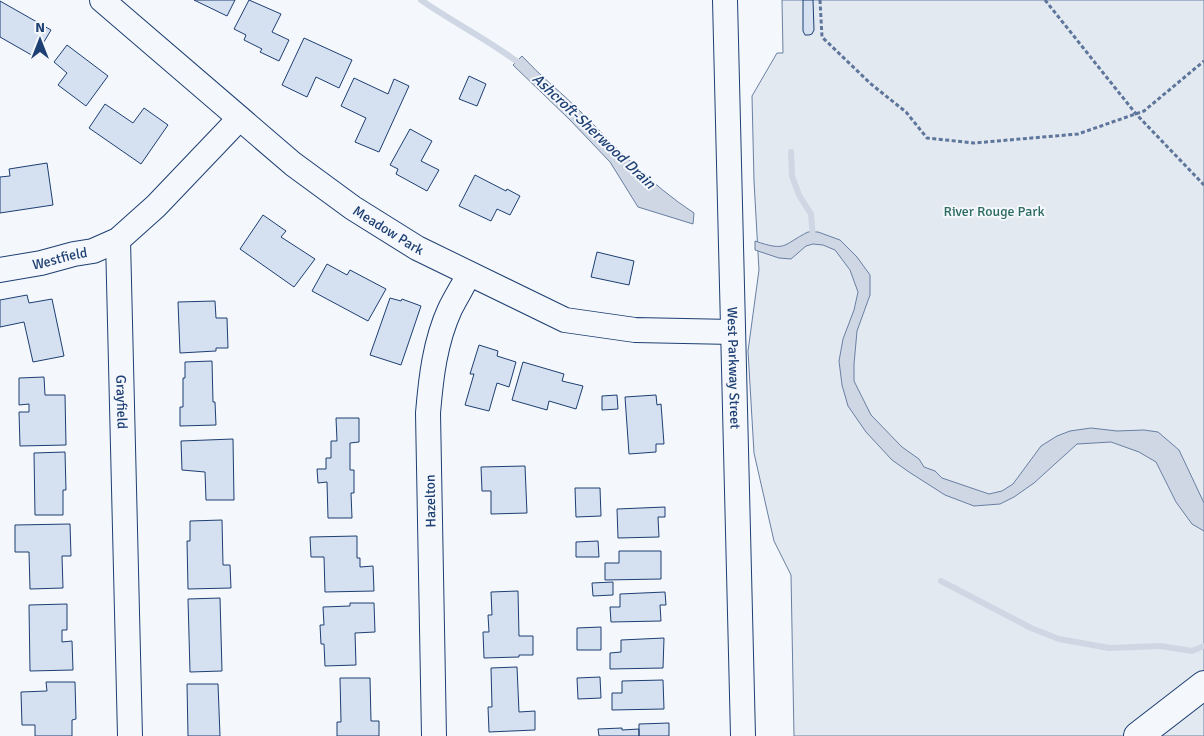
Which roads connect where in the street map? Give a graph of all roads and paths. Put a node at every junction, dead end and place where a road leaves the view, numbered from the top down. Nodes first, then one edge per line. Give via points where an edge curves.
1 (102, 0) edge
2 (725, 0) edge
3 (820, 0) edge
4 (1045, 0) edge
5 (1204, 61) edge
6 (1136, 114) junction
7 (239, 119) junction
8 (1204, 185) edge
9 (118, 240) junction
10 (0, 270) edge
11 (469, 274) junction
12 (734, 332) junction
13 (1204, 685) edge
14 (130, 736) edge
15 (434, 736) edge
16 (743, 736) edge
17 (1138, 736) edge

1 - 7 street, Meadow Park
2 - 12 street, West Parkway Street
3 - 6 path via 822,37 906,112 927,138 974,143 1078,134
4 - 6 path
5 - 6 path via 1144,111
6 - 8 path
7 - 9 street via 156,206
7 - 11 street, Meadow Park via 353,208 417,248
9 - 10 street, Westfield via 93,251
9 - 14 street, Grayfield
11 - 12 street, Meadow Park via 565,320 634,330
11 - 15 street, Hazelton via 439,340 428,413
12 - 16 street, West Parkway Street
13 - 17 main road

